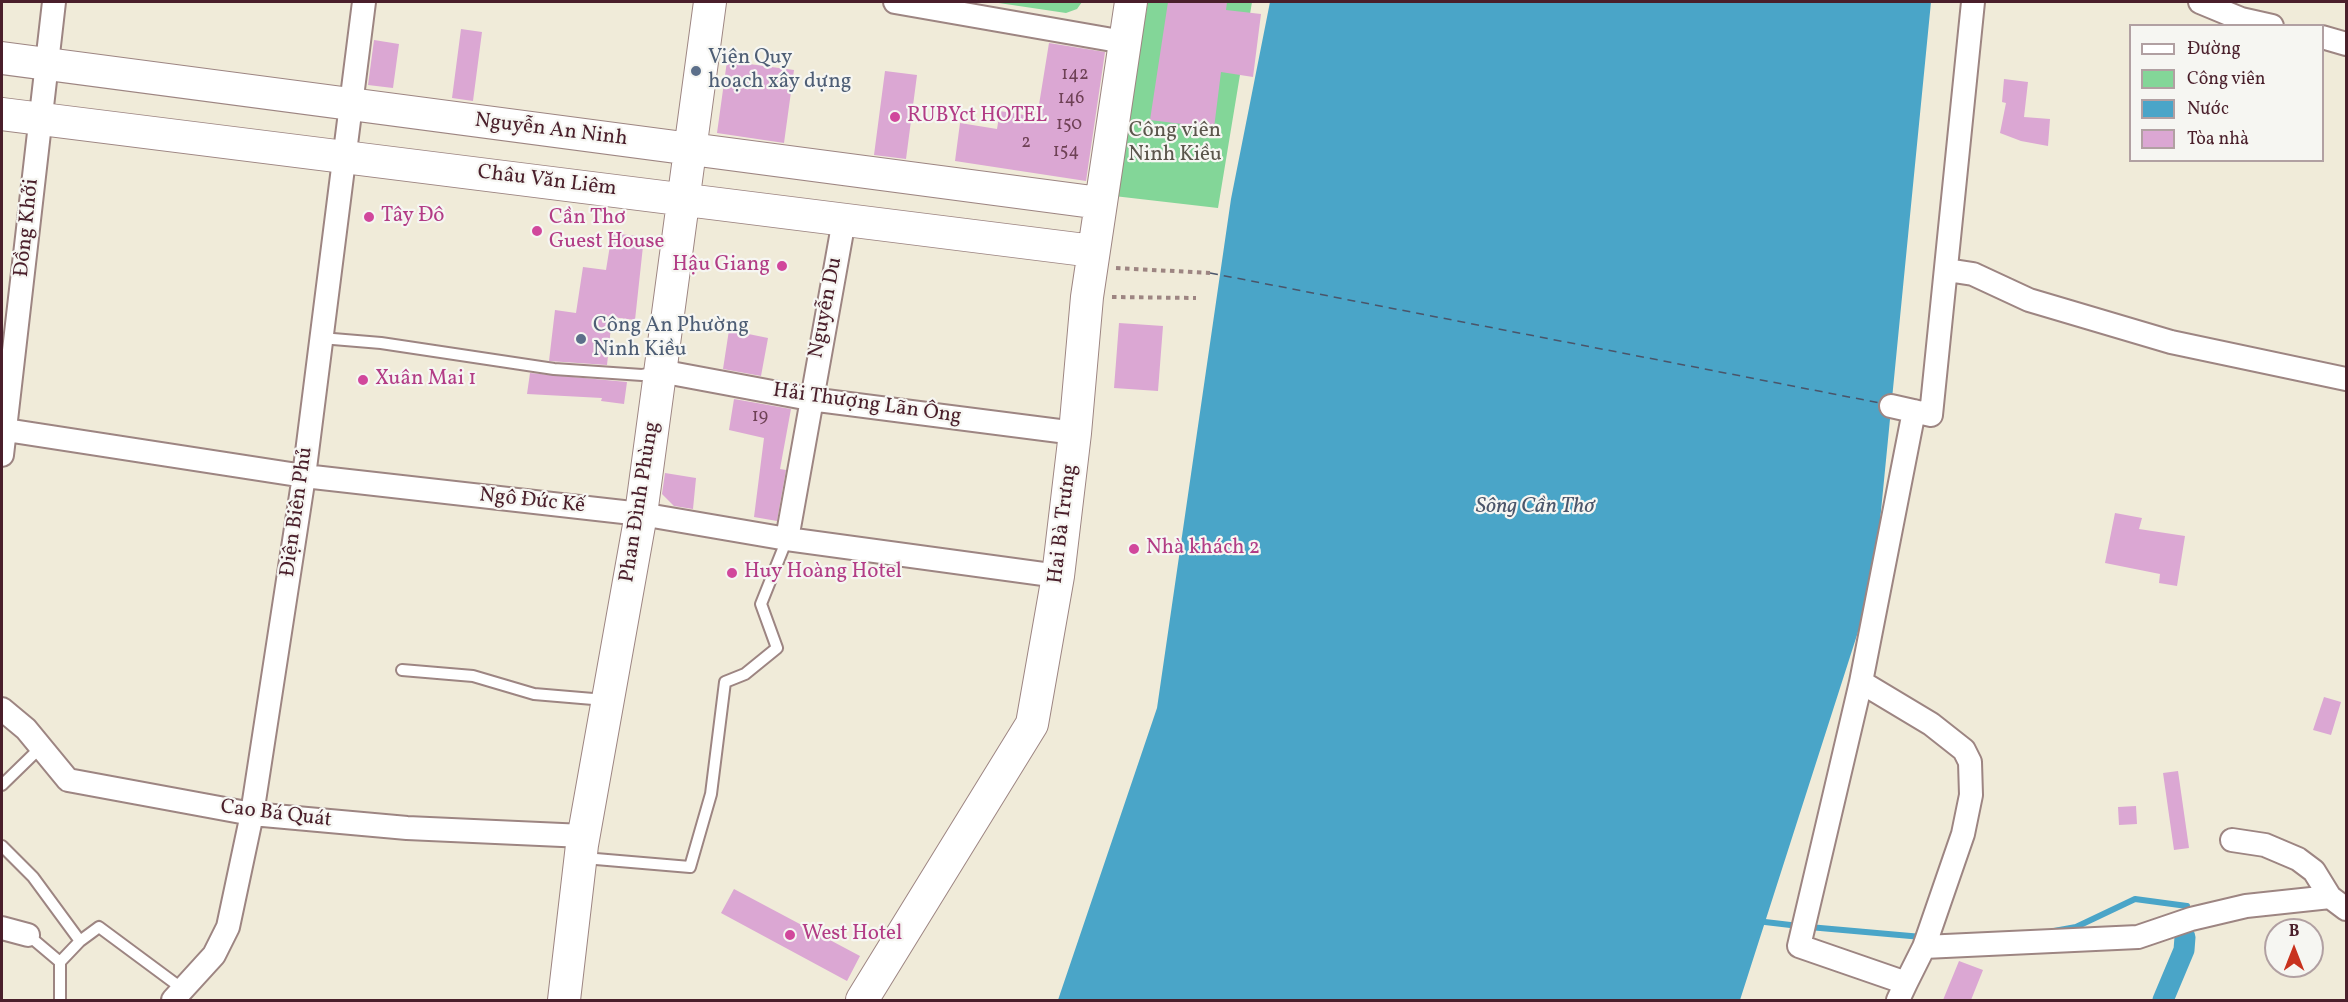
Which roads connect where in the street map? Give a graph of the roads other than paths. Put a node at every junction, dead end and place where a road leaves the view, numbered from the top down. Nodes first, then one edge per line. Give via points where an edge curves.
1 (54, 2) edge
2 (364, 2) edge
3 (710, 2) edge
4 (895, 2) edge
5 (1131, 2) edge
6 (1973, 2) edge
7 (2200, 2) edge
8 (2263, 24) edge
9 (2324, 38) edge
10 (1124, 42) junction
11 (2346, 44) edge
12 (2, 58) edge
13 (46, 64) junction
14 (352, 105) junction
15 (2, 114) edge
16 (41, 119) junction
17 (690, 149) junction
18 (344, 157) junction
19 (683, 200) junction
20 (1100, 203) junction
21 (844, 220) junction
22 (1092, 259) junction
23 (1947, 270) junction
24 (321, 338) junction
25 (660, 371) junction
26 (2346, 380) edge
27 (810, 399) junction
28 (1891, 406) dead end
29 (1914, 411) junction
30 (6, 430) junction
31 (1075, 432) junction
32 (2, 455) edge
33 (304, 476) junction
34 (641, 514) junction
35 (787, 539) junction
36 (1058, 576) junction
37 (402, 670) dead end
38 (1861, 682) junction
39 (608, 700) junction
40 (2, 709) edge
41 (41, 747) junction
42 (2, 785) edge
43 (252, 814) junction
44 (2232, 840) dead end
45 (2, 846) edge
46 (583, 847) junction
47 (2338, 903) edge
48 (2, 928) edge
49 (28, 935) joint
50 (1927, 939) junction
51 (80, 941) junction
52 (60, 962) junction
53 (1902, 992) edge
54 (178, 995) edge
55 (60, 1000) edge
56 (564, 1000) edge
57 (862, 1000) edge

1 - 13 street, Đồng Khởi
2 - 14 street, Điện Biên Phủ
3 - 17 street, Phan Đình Phùng
4 - 10 street
5 - 10 street, Hai Bà Trưng
6 - 23 street
7 - 8 street
9 - 11 street
10 - 20 street, Hai Bà Trưng
12 - 13 street, Nguyễn An Ninh
13 - 14 street, Nguyễn An Ninh
13 - 16 street, Đồng Khởi
14 - 17 street, Nguyễn An Ninh
14 - 18 street, Điện Biên Phủ
15 - 16 street, Châu Văn Liêm
16 - 18 street, Châu Văn Liêm
16 - 30 street, Đồng Khởi
17 - 19 street, Phan Đình Phùng
17 - 20 street, Nguyễn An Ninh
18 - 19 street, Châu Văn Liêm
18 - 24 street, Điện Biên Phủ
19 - 21 street, Châu Văn Liêm
19 - 25 street, Phan Đình Phùng
20 - 22 street, Hai Bà Trưng
21 - 22 street, Châu Văn Liêm
21 - 27 street, Nguyễn Du
22 - 31 street, Hai Bà Trưng
23 - 26 street via 1973,274 2030,300 2171,342
23 - 29 street via 1931,415
24 - 25 lane via 554,369 642,375
24 - 33 street, Điện Biên Phủ
25 - 27 street, Hải Thượng Lãn Ông
25 - 34 street, Phan Đình Phùng
27 - 31 street, Hải Thượng Lãn Ông
27 - 35 street, Nguyễn Du
28 - 29 street
29 - 38 street
30 - 32 street, Đồng Khởi
30 - 33 street, Ngô Đức Kế
31 - 36 street, Hai Bà Trưng
33 - 34 street, Ngô Đức Kế
33 - 43 street, Điện Biên Phủ
34 - 35 street, Ngô Đức Kế
34 - 39 street, Phan Đình Phùng
35 - 36 street, Ngô Đức Kế
35 - 46 lane via 761,604 777,648 745,674 725,682 711,794 690,867
36 - 57 street, Hai Bà Trưng via 1032,724
37 - 39 lane via 473,676 534,694
38 - 50 street via 1931,724 1964,750 1970,762 1971,795 1963,834
38 - 53 street via 1799,946
39 - 46 street, Phan Đình Phùng
40 - 41 street, Cao Bá Quát
41 - 42 lane
41 - 43 street, Cao Bá Quát via 68,780
43 - 46 street, Cao Bá Quát
43 - 54 street, Điện Biên Phủ via 228,927 214,955
44 - 47 street via 2265,845 2298,859 2314,871
45 - 51 lane via 33,877
46 - 56 street, Phan Đình Phùng
47 - 50 street via 2274,902 2121,939
48 - 49 street
49 - 52 lane
50 - 53 street
51 - 52 lane
51 - 54 lane via 99,927
52 - 55 lane

